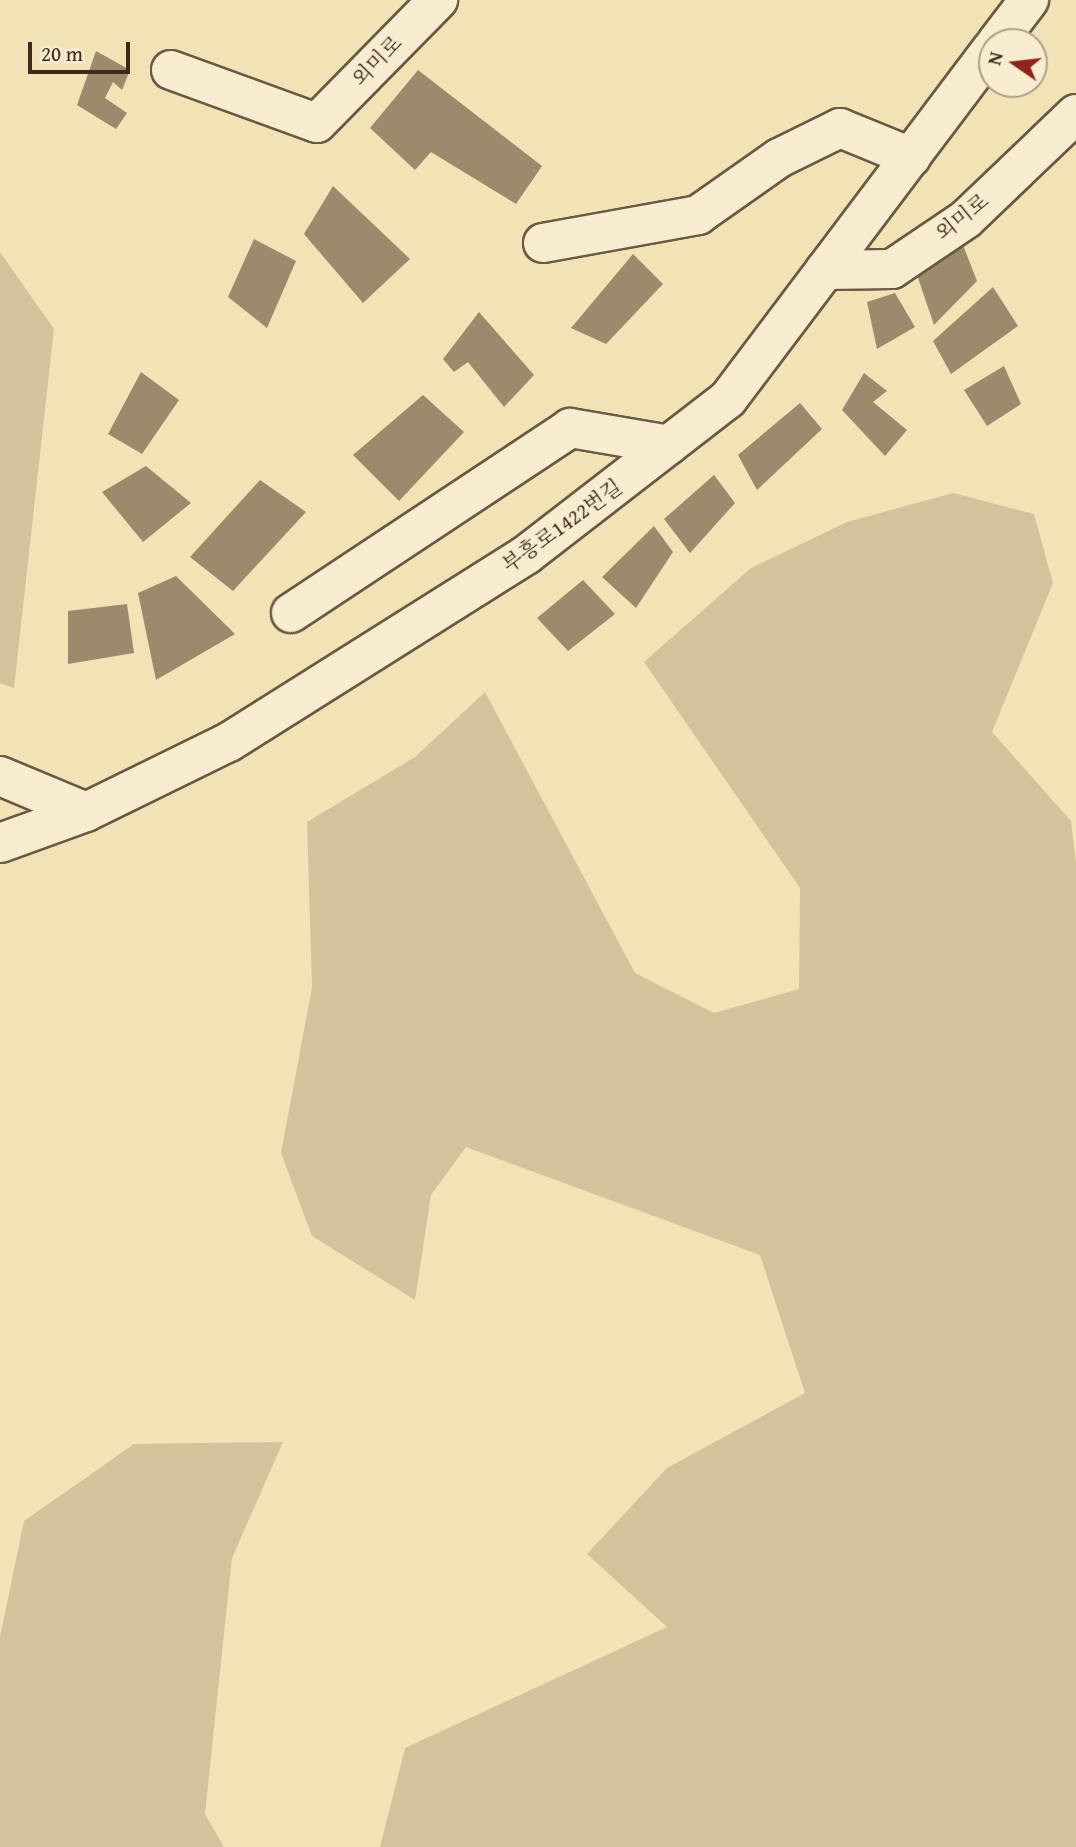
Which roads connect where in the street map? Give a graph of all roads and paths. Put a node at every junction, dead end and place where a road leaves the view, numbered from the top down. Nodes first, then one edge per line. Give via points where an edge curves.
1 (438, 0) edge
2 (1029, 0) edge
3 (1008, 28) edge
4 (978, 68) edge
5 (171, 70) dead end
6 (1076, 114) edge
7 (911, 157) junction
8 (543, 243) dead end
9 (825, 270) junction
10 (668, 445) junction
11 (291, 613) dead end
12 (0, 776) edge
13 (86, 811) junction
14 (0, 844) edge

1 - 5 street, 외미로 via 317,123
2 - 3 street
4 - 7 street, 부흥로1422번길
6 - 9 street, 외미로 via 966,219 892,269
7 - 8 street via 840,128 779,158 698,215
7 - 9 street, 부흥로1422번길
9 - 10 street, 부흥로1422번길 via 728,400
10 - 11 street via 570,428
10 - 13 street, 부흥로1422번길 via 503,569 229,742
12 - 13 street
13 - 14 street, 부흥로1422번길

